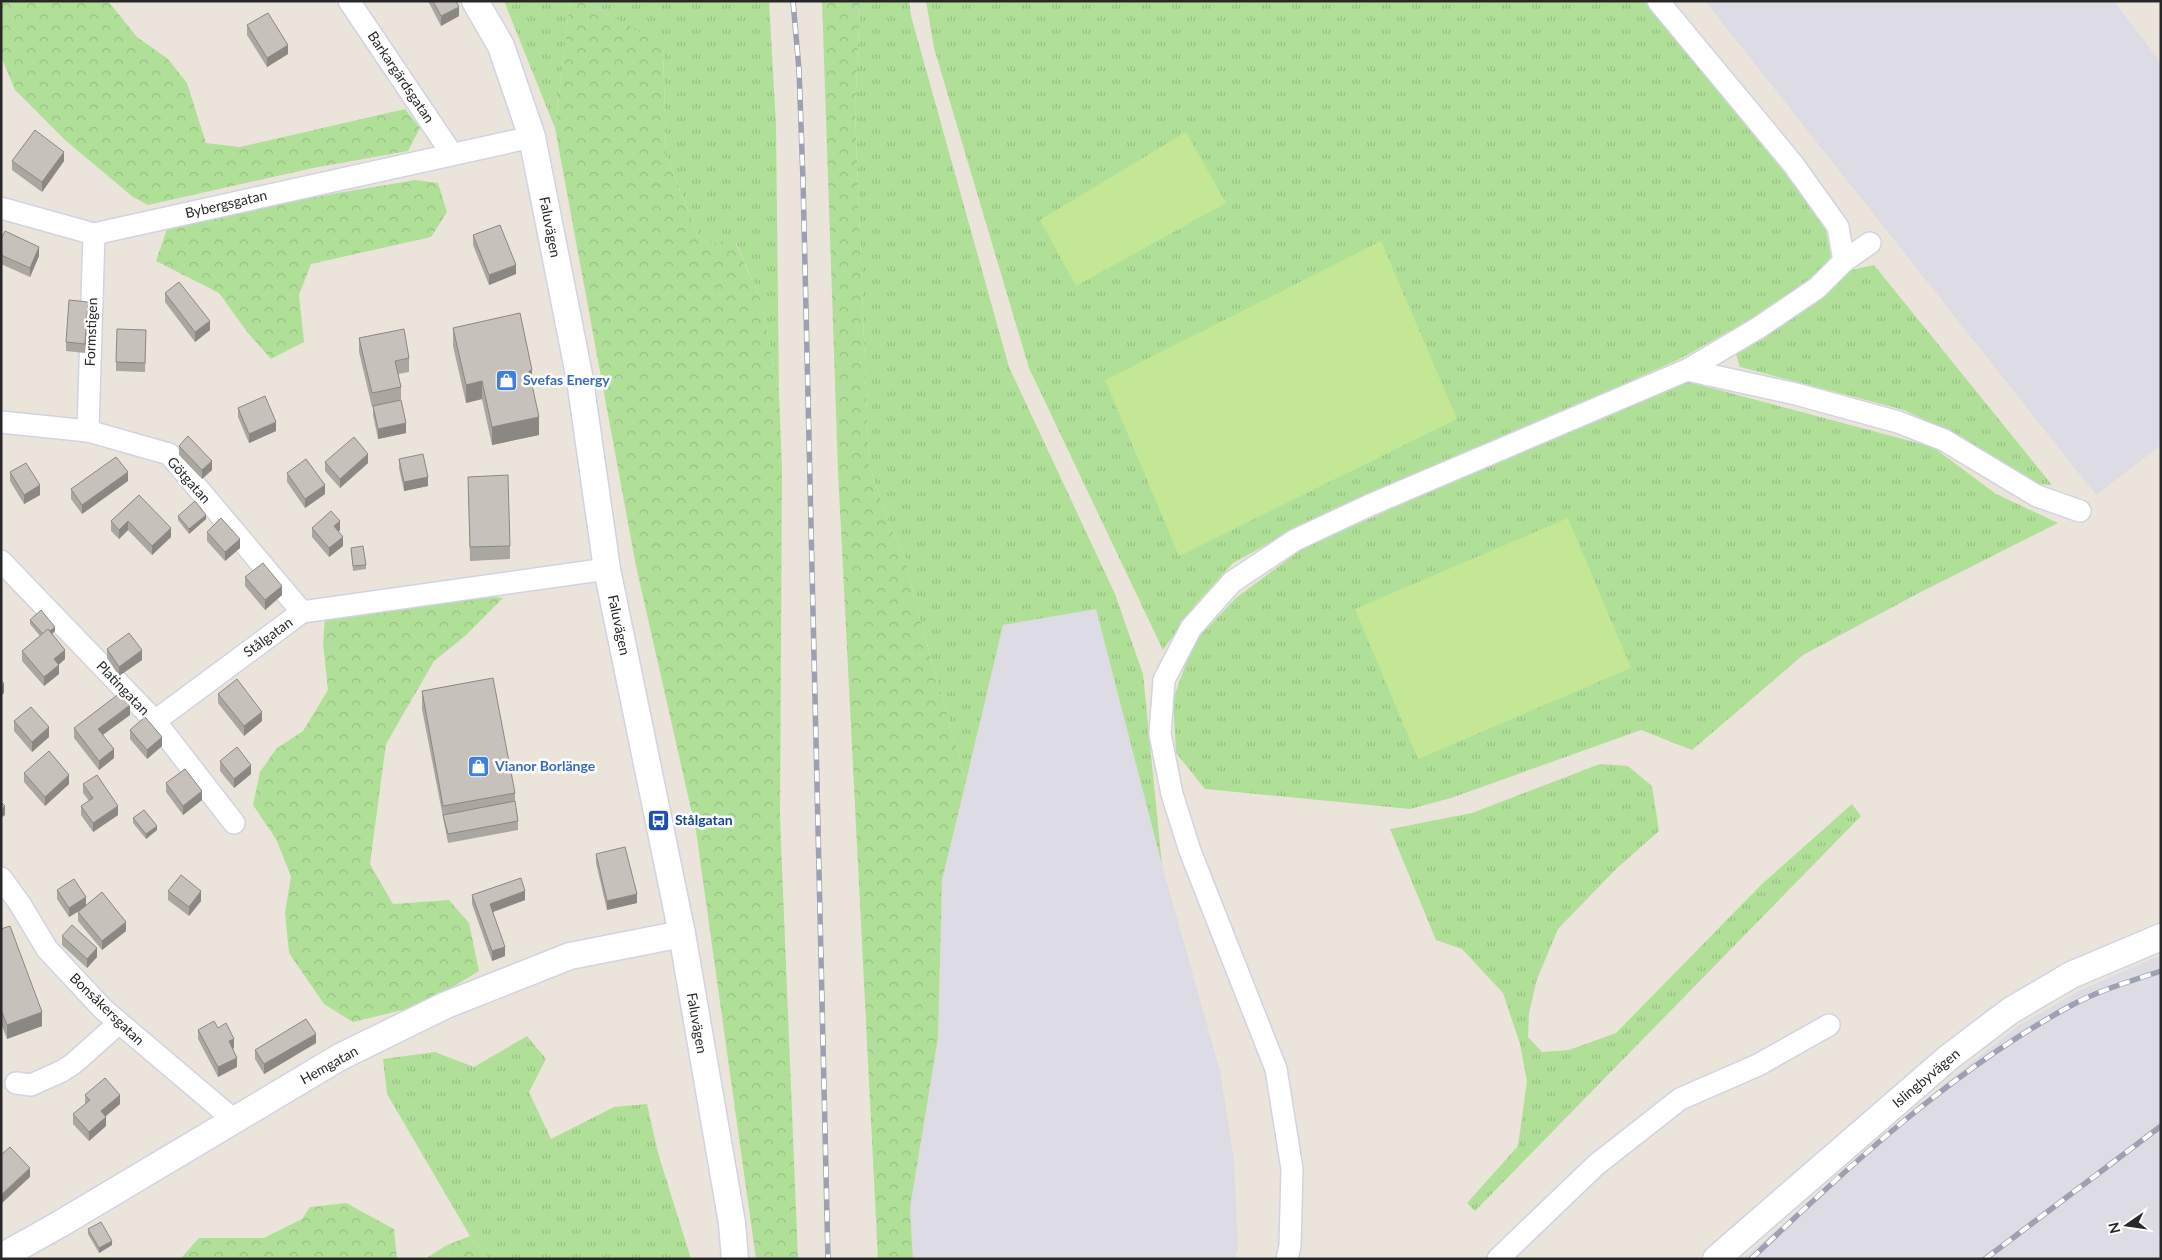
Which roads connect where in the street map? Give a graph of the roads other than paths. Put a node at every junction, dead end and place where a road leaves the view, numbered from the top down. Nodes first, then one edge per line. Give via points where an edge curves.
1 (350, 1) edge
2 (475, 1) edge
3 (1658, 1) edge
4 (532, 137) junction
5 (452, 154) junction
6 (1, 208) edge
7 (94, 234) junction
8 (1870, 243) dead end
9 (1844, 261) junction
10 (1687, 370) junction
11 (1, 422) edge
12 (88, 431) junction
13 (2080, 511) dead end
14 (1, 561) edge
15 (608, 569) junction
16 (302, 612) junction
17 (154, 720) junction
18 (234, 823) dead end
19 (1, 878) edge
20 (682, 934) junction
21 (2161, 936) edge
22 (118, 1023) junction
23 (1830, 1025) dead end
24 (16, 1083) dead end
25 (234, 1120) junction
26 (1, 1257) edge
27 (735, 1259) edge
28 (1287, 1259) edge
29 (1498, 1259) edge
30 (1716, 1259) edge

1 - 5 street, Barkargärdsgatan
2 - 4 street, Faluvägen via 501,46
3 - 9 street via 1793,164 1838,227
4 - 5 street
4 - 15 street, Faluvägen via 580,380
5 - 7 street, Bybergsgatan
6 - 7 street, Bybergsgatan
7 - 12 street, Formstigen
8 - 9 street
9 - 10 street via 1817,288
10 - 13 street via 1796,394 1898,422 1944,440 2036,496
10 - 28 street via 1295,540 1232,582 1191,628 1164,680 1160,734 1172,794 1190,851 1276,1069 1292,1169
11 - 12 street, Götgatan
12 - 16 street, Götgatan via 169,454
14 - 17 street, Platingatan
15 - 16 street, Stålgatan
15 - 20 street, Faluvägen
16 - 17 street, Stålgatan
17 - 18 street, Platingatan
19 - 22 street, Bonsåkersgatan via 47,949
20 - 25 street, Hemgatan via 570,956 446,1005 340,1057
20 - 27 street, Faluvägen via 732,1223
21 - 30 street, Islingbyvägen via 2071,975 2010,1011 1948,1058
22 - 24 street via 62,1071 31,1085
22 - 25 street, Bonsåkersgatan
23 - 29 street via 1758,1065 1680,1099 1596,1164
25 - 26 street, Hemgatan

